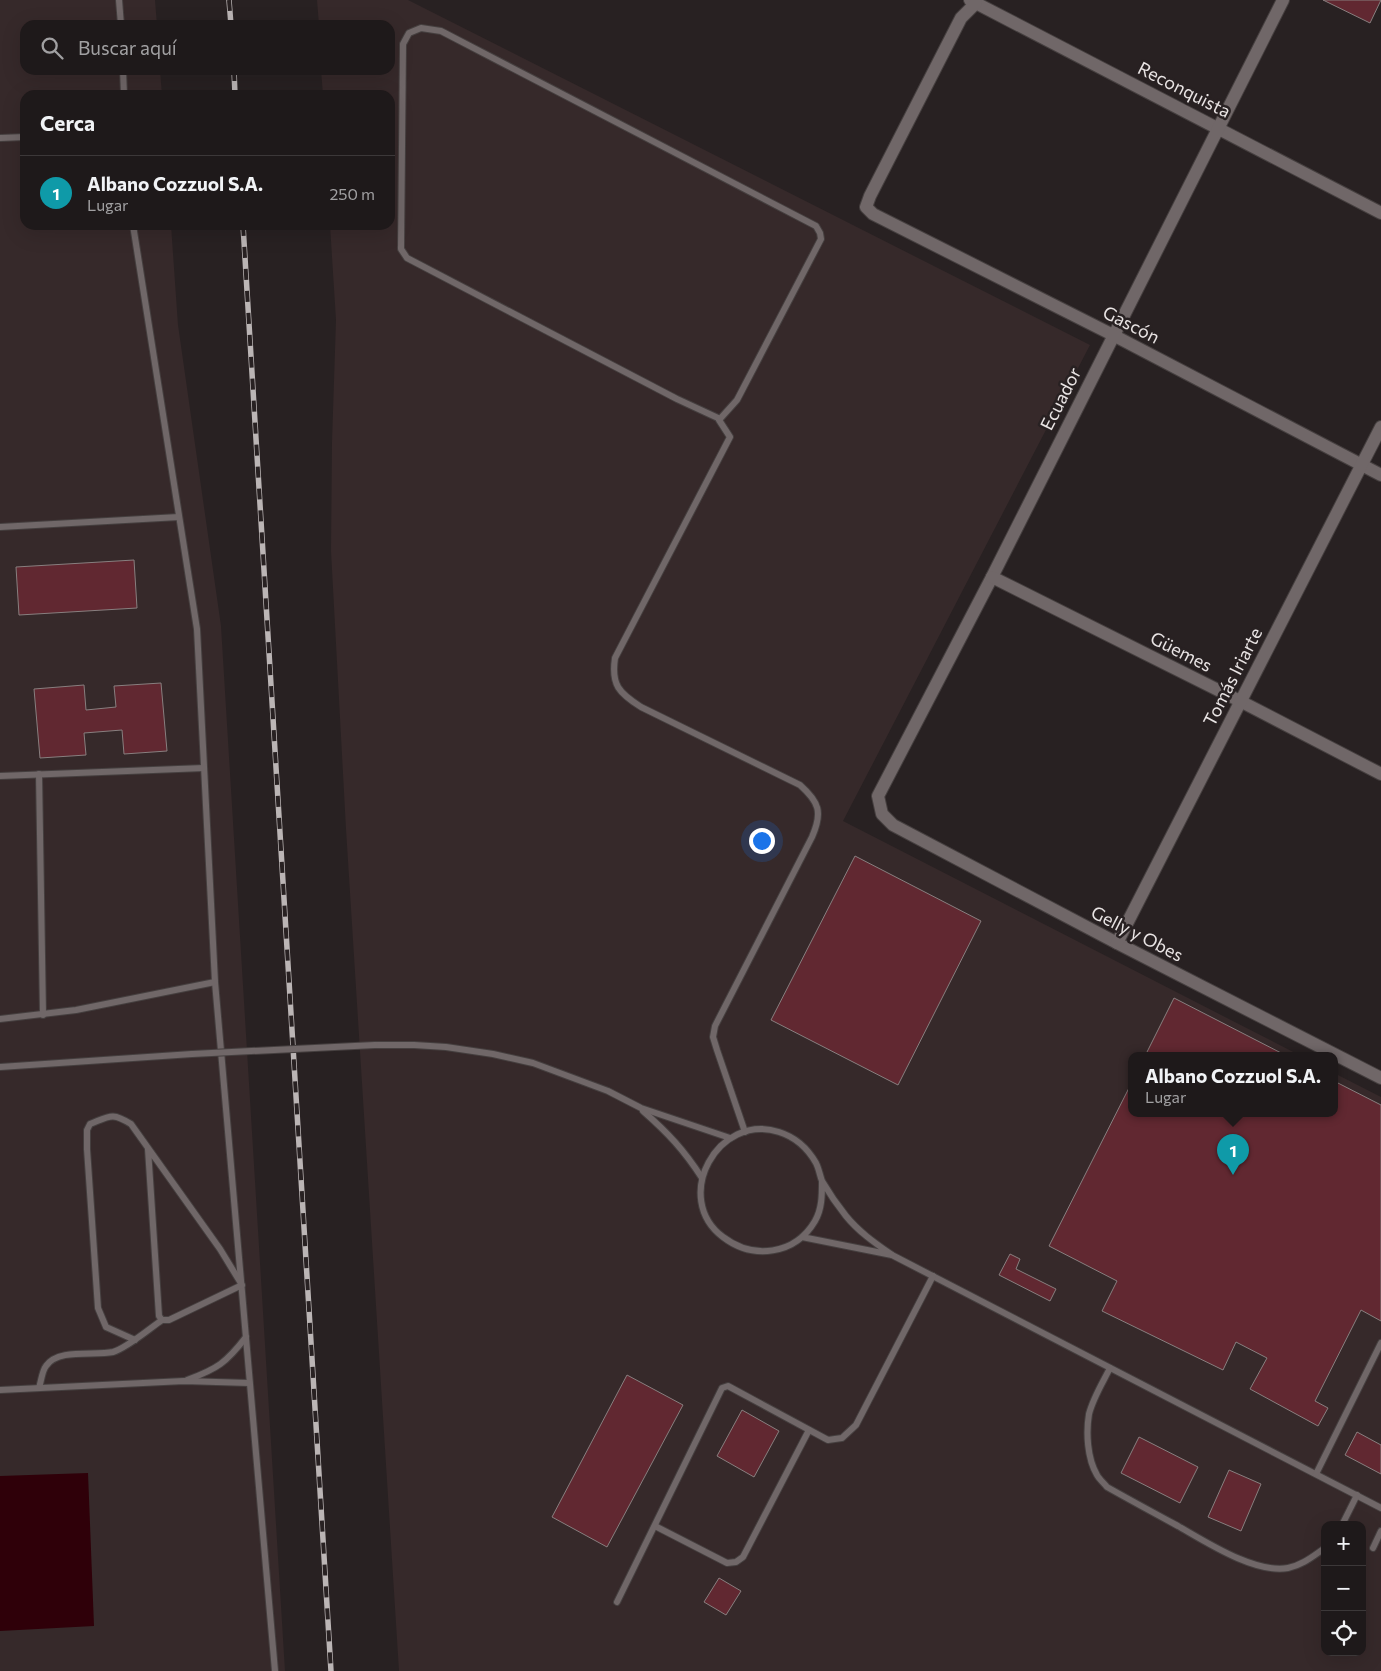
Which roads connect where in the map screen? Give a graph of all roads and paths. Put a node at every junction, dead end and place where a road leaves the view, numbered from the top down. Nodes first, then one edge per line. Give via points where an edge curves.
1 (119, 0) edge
2 (1283, 0) edge
3 (973, 2) edge
4 (121, 20) edge
5 (123, 75) edge
6 (124, 90) edge
7 (1219, 128) junction
8 (20, 137) edge
9 (0, 138) edge
10 (1381, 213) edge
11 (134, 230) edge
12 (1113, 335) junction
13 (719, 420) junction
14 (1381, 427) edge
15 (1362, 465) junction
16 (1381, 475) edge
17 (179, 517) junction
18 (0, 527) edge
19 (992, 577) junction
20 (1240, 701) junction
21 (204, 768) junction
22 (39, 774) junction
23 (1381, 774) edge
24 (0, 776) edge
25 (882, 814) joint
26 (1116, 943) junction
27 (216, 982) junction
28 (42, 1015) junction
29 (0, 1019) edge
30 (1330, 1052) edge
31 (1338, 1056) edge
32 (0, 1067) edge
33 (1381, 1078) edge
34 (641, 1108) junction
35 (745, 1132) junction
36 (730, 1138) junction
37 (148, 1149) junction
38 (702, 1178) junction
39 (822, 1181) junction
40 (802, 1237) junction
41 (892, 1255) junction
42 (933, 1276) junction
43 (242, 1285) junction
44 (162, 1320) junction
45 (246, 1337) junction
46 (135, 1340) junction
47 (1381, 1343) edge
48 (1110, 1368) junction
49 (184, 1381) junction
50 (249, 1383) junction
51 (39, 1388) junction
52 (0, 1390) edge
53 (809, 1430) junction
54 (1316, 1474) junction
55 (1357, 1495) junction
56 (1381, 1508) edge
57 (1344, 1521) edge
58 (655, 1526) junction
59 (1381, 1531) edge
60 (1373, 1548) dead end
61 (1321, 1551) edge
62 (617, 1602) dead end
63 (275, 1671) edge

1 - 4 lane
2 - 7 street, Ecuador
3 - 7 street, Reconquista
3 - 12 street, Gascón via 961,18 866,207 873,214
5 - 6 lane
7 - 10 street, Reconquista
7 - 12 street, Ecuador
8 - 9 lane
11 - 17 lane
12 - 15 street, Gascón
12 - 19 street, Ecuador
13 - 13 lane via 407,258 401,249 403,44 408,33 421,28 441,31 816,226 822,239 737,400
13 - 35 lane via 730,437 615,658 613,673 617,687 626,697 800,785 813,797 818,810 818,824 812,837 715,1026 717,1050
14 - 15 street, Tomás Iriarte
15 - 16 street, Gascón
15 - 20 street, Tomás Iriarte
17 - 18 lane
17 - 21 lane via 197,629
19 - 20 street, Güemes
19 - 25 street, Ecuador via 878,796
20 - 23 street, Güemes
20 - 26 street, Tomás Iriarte
21 - 22 lane
21 - 27 lane
22 - 24 lane
22 - 28 lane
25 - 26 street, Gelly y Obes via 894,825
26 - 30 street, Gelly y Obes
27 - 28 lane
27 - 43 lane
28 - 29 lane
31 - 33 street, Gelly y Obes
32 - 34 lane, bridge via 375,1045 446,1047 532,1064 608,1091
34 - 36 lane
34 - 38 lane via 687,1154
35 - 36 lane
35 - 39 lane via 762,1129 794,1139 817,1164
36 - 38 lane via 717,1149
37 - 43 lane
37 - 44 lane via 157,1312
37 - 46 lane via 131,1124 118,1116 108,1116 90,1124 87,1130 98,1308 106,1327
38 - 40 lane via 703,1208 709,1222 731,1243 745,1250 760,1252 790,1245
39 - 40 lane via 822,1201 815,1221
39 - 41 lane via 861,1233
40 - 41 lane
41 - 42 lane
42 - 48 lane
42 - 53 lane via 856,1425 842,1438 828,1440
43 - 44 lane via 169,1320
43 - 45 lane
44 - 46 lane
45 - 49 lane via 223,1364
45 - 50 lane
46 - 51 lane via 114,1352 53,1359 45,1366
47 - 54 lane
48 - 54 lane
48 - 61 lane via 1089,1413 1088,1432 1096,1475 1107,1487 1251,1564 1287,1568 1306,1562
49 - 50 lane
49 - 51 lane
50 - 63 lane
51 - 52 lane
53 - 58 lane via 743,1557 736,1562 727,1563
53 - 58 lane via 728,1386 722,1388
54 - 55 lane
55 - 56 lane
55 - 57 lane
58 - 62 lane
59 - 60 lane

